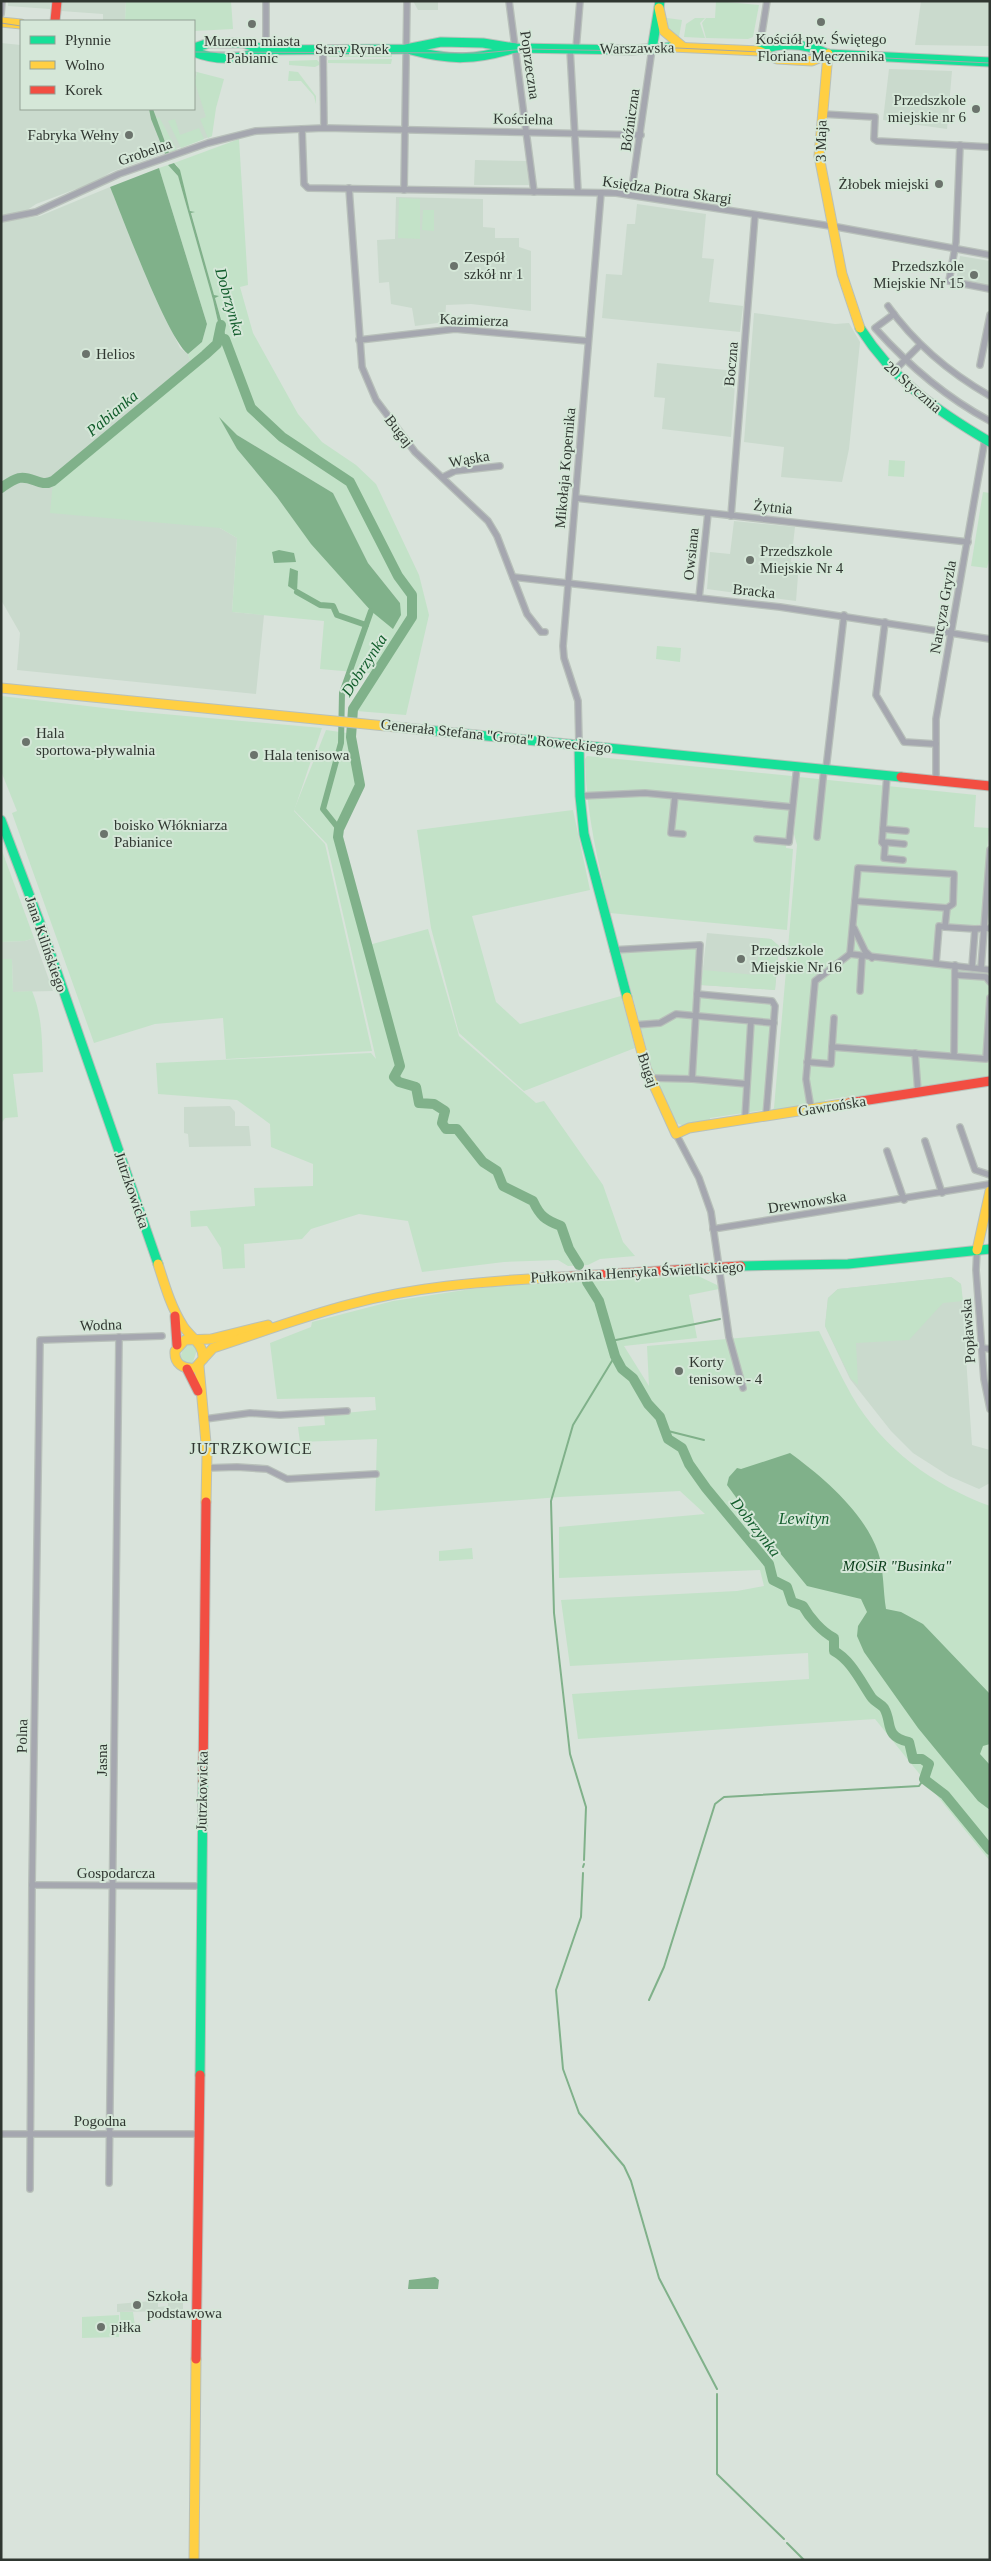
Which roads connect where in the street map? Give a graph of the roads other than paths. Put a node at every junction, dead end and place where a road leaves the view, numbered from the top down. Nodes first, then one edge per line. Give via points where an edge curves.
1 (2, 1) edge
2 (56, 1) edge
3 (266, 1) edge
4 (407, 1) edge
5 (509, 1) edge
6 (580, 1) edge
7 (767, 1) edge
8 (660, 4) edge
9 (1, 14) edge
10 (55, 20) edge
11 (1, 22) edge
12 (20, 24) edge
13 (683, 47) junction
14 (515, 48) junction
15 (323, 49) junction
16 (406, 49) junction
17 (573, 49) junction
18 (652, 49) junction
19 (195, 50) edge
20 (266, 50) junction
21 (195, 51) edge
22 (759, 51) junction
23 (828, 54) junction
24 (990, 62) edge
25 (822, 114) junction
26 (324, 128) junction
27 (302, 129) junction
28 (404, 129) junction
29 (526, 132) junction
30 (575, 133) junction
31 (641, 135) junction
32 (960, 145) junction
33 (990, 147) edge
34 (349, 188) junction
35 (404, 190) junction
36 (534, 192) junction
37 (578, 192) junction
38 (600, 193) junction
39 (631, 195) junction
40 (756, 215) junction
41 (1, 219) edge
42 (833, 226) junction
43 (954, 248) junction
44 (990, 255) edge
45 (990, 289) edge
46 (888, 306) dead end
47 (894, 314) junction
48 (990, 315) edge
49 (359, 340) junction
50 (588, 340) junction
51 (987, 344) edge
52 (920, 345) junction
53 (905, 361) junction
54 (980, 365) dead end
55 (893, 372) junction
56 (990, 396) edge
57 (990, 421) edge
58 (988, 440) edge
59 (500, 466) dead end
60 (443, 477) junction
61 (576, 498) junction
62 (708, 513) junction
63 (731, 516) junction
64 (968, 542) junction
65 (514, 577) junction
66 (568, 583) junction
67 (699, 598) junction
68 (844, 615) junction
69 (885, 622) junction
70 (545, 632) dead end
71 (951, 632) junction
72 (990, 639) edge
73 (1, 688) edge
74 (579, 743) junction
75 (936, 744) junction
76 (797, 766) junction
77 (825, 769) junction
78 (888, 776) junction
79 (936, 780) junction
80 (990, 786) edge
81 (580, 796) junction
82 (675, 796) junction
83 (792, 807) junction
84 (1, 820) edge
85 (883, 829) junction
86 (906, 831) dead end
87 (683, 834) dead end
88 (818, 837) dead end
89 (757, 839) dead end
90 (882, 842) junction
91 (904, 844) dead end
92 (990, 850) edge
93 (903, 860) dead end
94 (855, 901) junction
95 (947, 908) junction
96 (853, 917) junction
97 (945, 926) junction
98 (987, 928) edge
99 (976, 929) junction
100 (613, 950) junction
101 (850, 954) junction
102 (862, 958) junction
103 (877, 959) junction
104 (936, 963) junction
105 (956, 965) junction
106 (972, 967) junction
107 (981, 968) junction
108 (990, 970) edge
109 (956, 975) junction
110 (990, 982) edge
111 (860, 991) dead end
112 (697, 994) junction
113 (990, 998) edge
114 (696, 1016) junction
115 (834, 1018) dead end
116 (751, 1021) junction
117 (774, 1023) junction
118 (634, 1025) junction
119 (832, 1047) junction
120 (916, 1053) junction
121 (954, 1056) junction
122 (807, 1062) junction
123 (90, 1069) joint
124 (650, 1078) junction
125 (692, 1079) junction
126 (990, 1082) edge
127 (747, 1084) junction
128 (918, 1092) junction
129 (811, 1109) junction
130 (766, 1116) junction
131 (745, 1119) junction
132 (960, 1126) dead end
133 (676, 1134) junction
134 (925, 1141) dead end
135 (887, 1150) dead end
136 (990, 1175) edge
137 (990, 1184) edge
138 (990, 1191) edge
139 (942, 1193) junction
140 (904, 1200) junction
141 (713, 1229) junction
142 (990, 1249) edge
143 (978, 1250) junction
144 (718, 1266) junction
145 (174, 1311) junction
146 (300, 1319) junction
147 (162, 1336) dead end
148 (119, 1337) junction
149 (40, 1340) joint
150 (195, 1340) junction
151 (177, 1345) junction
152 (982, 1348) junction
153 (990, 1349) edge
154 (201, 1362) junction
155 (187, 1369) junction
156 (742, 1388) dead end
157 (200, 1396) junction
158 (990, 1409) edge
159 (348, 1411) dead end
160 (204, 1419) junction
161 (206, 1468) junction
162 (376, 1474) dead end
163 (32, 1885) junction
164 (114, 1885) junction
165 (201, 1886) junction
166 (30, 2133) junction
167 (1, 2134) edge
168 (112, 2134) junction
169 (198, 2134) junction
170 (109, 2184) dead end
171 (30, 2189) dead end
172 (194, 2560) edge

1 - 9 street
2 - 10 street
3 - 20 street
4 - 16 street
5 - 14 street, Poprzeczna
6 - 17 street
7 - 22 street
8 - 13 street via 664,31
8 - 18 street
11 - 12 street
13 - 18 street, Warszawska
13 - 22 street, Warszawska
14 - 16 street, Warszawska via 442,42
14 - 16 street, Warszawska via 483,58 436,57
14 - 17 street, Warszawska
14 - 29 street, Poprzeczna
15 - 16 street, Stary Rynek
15 - 20 street, Stary Rynek
15 - 26 street
16 - 28 street, Stary Rynek
17 - 18 street, Warszawska
17 - 30 street
18 - 31 street, Bóźniczna
19 - 20 street, Stary Rynek via 208,44 242,43
20 - 21 street, Stary Rynek via 243,58 209,58
22 - 23 street, Warszawska via 785,60 812,61
22 - 23 street, Warszawska via 775,44 801,45 814,46
23 - 24 street, Warszawska
23 - 25 street, 3 Maja
25 - 32 street via 875,117 874,139 877,142
25 - 42 street, 3 Maja via 819,156
26 - 27 street
26 - 28 street
27 - 34 street, Księdza Piotra Skargi via 304,184 308,188
27 - 41 street, Grobelna via 240,133 110,178 36,212
28 - 29 street, Kościelna
28 - 35 street, Stary Rynek
29 - 30 street, Kościelna
29 - 36 street, Poprzeczna
30 - 31 street, Kościelna
30 - 37 street
31 - 39 street, Bóźniczna
32 - 33 street
32 - 43 street
34 - 35 street, Księdza Piotra Skargi
34 - 49 street, Bugaj
35 - 36 street, Księdza Piotra Skargi
36 - 37 street, Księdza Piotra Skargi
37 - 38 street, Księdza Piotra Skargi
38 - 39 street, Księdza Piotra Skargi
38 - 50 street, Mikołaja Kopernika
39 - 40 street, Księdza Piotra Skargi
40 - 42 street, Księdza Piotra Skargi
40 - 63 street, Boczna
42 - 43 street, Księdza Piotra Skargi
42 - 55 street, 20 Stycznia via 847,294 857,324
43 - 44 street, Księdza Piotra Skargi
43 - 45 street via 949,281
46 - 47 street
47 - 52 street
47 - 53 street via 875,328
48 - 51 street
49 - 50 street, Kazimierza via 454,329
49 - 60 street, Bugaj via 362,367 376,400 416,452
50 - 61 street, Mikołaja Kopernika
51 - 54 street
52 - 53 street
52 - 56 street via 967,383
53 - 55 street
53 - 57 street via 955,401
55 - 58 street, 20 Stycznia via 936,408
58 - 64 street, Narcyza Gryzla
59 - 60 street, Wąska via 455,471
60 - 65 street, Bugaj via 493,528
61 - 62 street, Żytnia
61 - 66 street, Mikołaja Kopernika
62 - 63 street, Żytnia
62 - 67 street, Owsiana
63 - 64 street, Żytnia
64 - 71 street, Narcyza Gryzla
65 - 66 street, Bracka
65 - 70 street, Bugaj via 527,614 541,632
66 - 67 street, Bracka
66 - 74 street, Mikołaja Kopernika via 563,654 578,701
67 - 68 street, Bracka
68 - 69 street, Bracka
68 - 77 street
69 - 71 street, Bracka
69 - 75 street via 876,695 904,742
71 - 72 street, Bracka
71 - 75 street, Narcyza Gryzla via 936,719
73 - 74 street, Generała Stefana "Grota" Roweckiego
74 - 76 street, Generała Stefana "Grota" Roweckiego
74 - 81 street, Bugaj
75 - 79 street, Narcyza Gryzla
76 - 77 street, Generała Stefana "Grota" Roweckiego
76 - 83 street
77 - 78 street, Generała Stefana "Grota" Roweckiego
77 - 88 street
78 - 79 street, Generała Stefana "Grota" Roweckiego
78 - 85 street
79 - 80 street, Generała Stefana "Grota" Roweckiego
81 - 82 street via 645,793
81 - 100 street, Bugaj via 584,834
82 - 83 street
82 - 87 street via 670,833
83 - 89 street via 789,842
84 - 123 street, Jana Kilińskiego
85 - 86 street
85 - 90 street
90 - 91 street
90 - 93 street via 884,858
92 - 98 street
94 - 95 street
94 - 95 street via 858,868 954,874 953,904
94 - 96 street
95 - 97 street
96 - 101 street
96 - 103 street via 865,951
97 - 99 street
97 - 104 street via 939,926
98 - 99 street
98 - 107 street
99 - 106 street
100 - 112 street via 700,945
100 - 118 street, Bugaj
101 - 102 street
101 - 122 street via 815,982
102 - 103 street
102 - 111 street
103 - 104 street
104 - 105 street
105 - 106 street
105 - 109 street
106 - 107 street
107 - 108 street
109 - 110 street via 986,977
109 - 121 street
112 - 114 street
112 - 117 street via 772,1001 775,1006
113 - 121 street via 986,1059
114 - 116 street
114 - 118 street via 676,1014 660,1024
114 - 125 street
115 - 119 street
116 - 117 street
116 - 127 street
117 - 130 street
118 - 124 street, Bugaj
119 - 120 street
119 - 122 street via 831,1064
120 - 121 street
120 - 128 street
122 - 129 street via 806,1090
123 - 145 street, Jutrzkowicka
124 - 125 street
124 - 133 street, Bugaj
125 - 127 street
126 - 128 street, Gawrońska
127 - 131 street
128 - 129 street, Gawrońska
129 - 130 street, Gawrońska
130 - 131 street, Gawrońska
131 - 133 street, Gawrońska via 689,1128
132 - 136 street via 975,1170
133 - 141 street, Bugaj via 706,1196
134 - 139 street
135 - 140 street
137 - 139 street, Drewnowska
138 - 143 street
139 - 140 street, Drewnowska
140 - 141 street, Drewnowska
141 - 144 street, Bugaj
142 - 143 street, Pułkownika Henryka Świetlickiego
143 - 144 street, Pułkownika Henryka Świetlickiego via 848,1264
143 - 152 street, Popławska via 976,1270
144 - 146 street, Pułkownika Henryka Świetlickiego via 469,1282 389,1296
144 - 156 street, Bugaj via 729,1337
145 - 150 street, Jutrzkowicka
145 - 151 street, Jutrzkowicka
146 - 150 street, Pułkownika Henryka Świetlickiego
146 - 154 street, Pułkownika Henryka Świetlickiego via 213,1348
147 - 148 street, Wodna
148 - 149 street, Wodna
148 - 164 street, Jasna
149 - 163 street, Polna
150 - 151 street via 185,1340
150 - 154 street via 204,1350
151 - 155 street via 175,1359
152 - 153 street
152 - 158 street, Popławska
154 - 155 street
154 - 157 street, Jutrzkowicka
155 - 157 street, Jutrzkowicka
157 - 160 street, Jutrzkowicka
159 - 160 street via 280,1415 250,1413
160 - 161 street, Jutrzkowicka
161 - 162 street via 267,1469 287,1479
161 - 165 street, Jutrzkowicka
163 - 164 street, Gospodarcza
163 - 166 street, Polna
164 - 165 street, Gospodarcza
164 - 168 street, Jasna
165 - 169 street, Jutrzkowicka
166 - 167 street, Pogodna
166 - 168 street, Pogodna
166 - 171 street, Polna
168 - 169 street, Pogodna
168 - 170 street, Jasna
169 - 172 street, Jutrzkowicka

